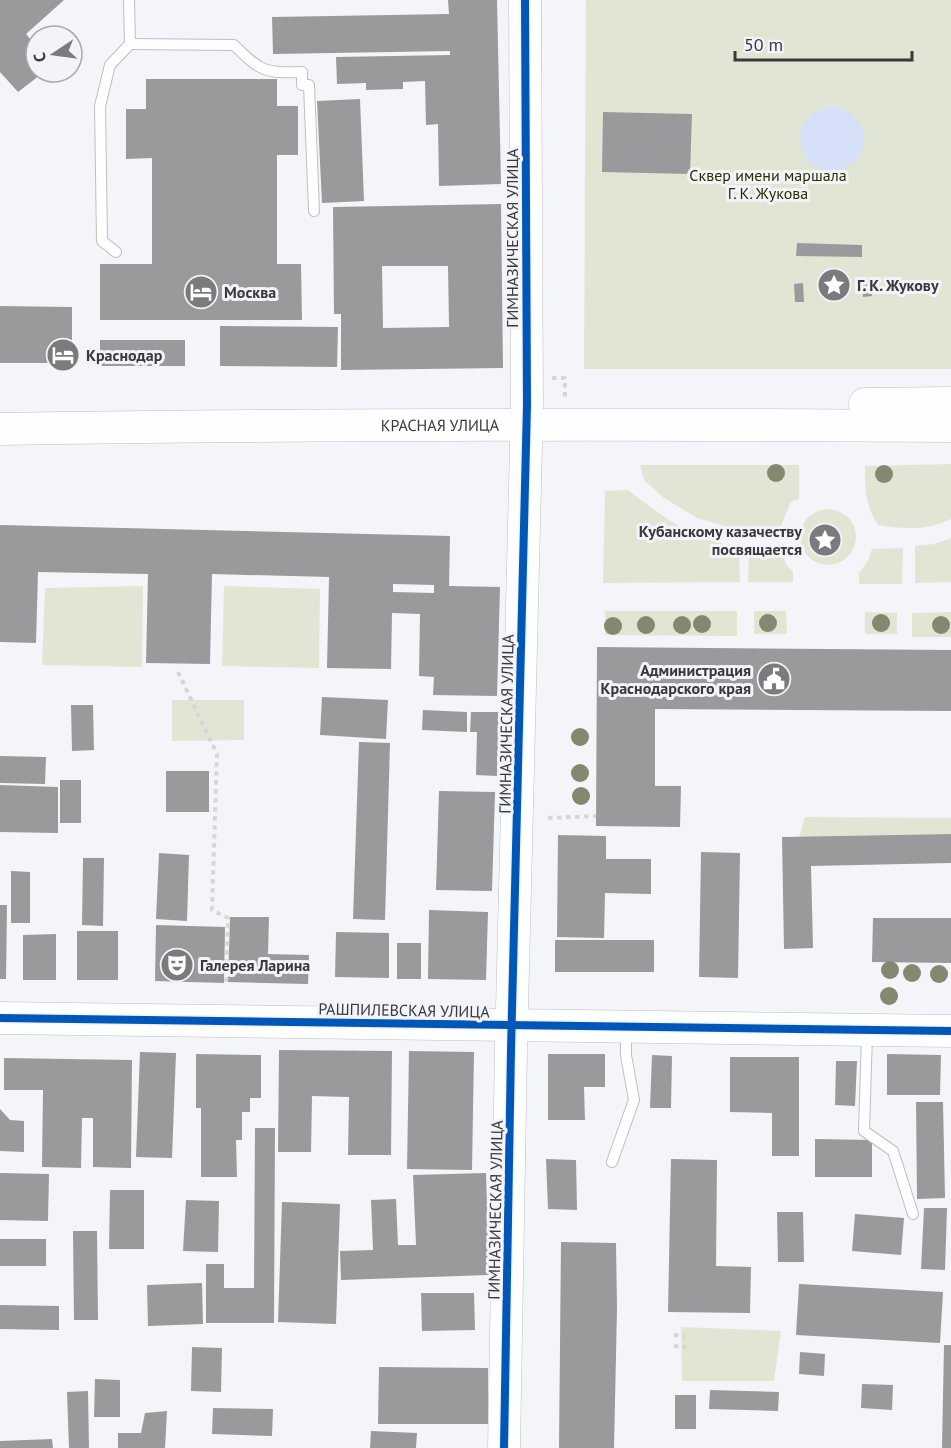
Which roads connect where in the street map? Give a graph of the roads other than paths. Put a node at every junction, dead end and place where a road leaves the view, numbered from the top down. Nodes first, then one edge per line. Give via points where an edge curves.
1 (129, 0) edge
2 (525, 0) edge
3 (130, 44) junction
4 (314, 211) dead end
5 (116, 252) dead end
6 (951, 404) edge
7 (0, 407) edge
8 (527, 415) junction
9 (951, 426) edge
10 (0, 429) edge
11 (0, 1018) edge
12 (512, 1025) junction
13 (626, 1027) junction
14 (867, 1030) junction
15 (951, 1031) edge
16 (612, 1162) dead end
17 (914, 1214) dead end
18 (504, 1448) edge

1 - 3 lane
2 - 8 street, ГИМНАЗИЧЕСКАЯ УЛИЦА
3 - 4 lane via 234,45 250,62 270,73 302,72 302,85 309,85
3 - 5 lane via 110,65 100,106 102,241
6 - 8 street, КРАСНАЯ УЛИЦА
7 - 8 street, КРАСНАЯ УЛИЦА
8 - 9 street, КРАСНАЯ УЛИЦА
8 - 10 street, КРАСНАЯ УЛИЦА
8 - 12 street, ГИМНАЗИЧЕСКАЯ УЛИЦА
11 - 12 street, РАШПИЛЕВСКАЯ УЛИЦА
12 - 13 street, РАШПИЛЕВСКАЯ УЛИЦА
12 - 18 street, ГИМНАЗИЧЕСКАЯ УЛИЦА
13 - 14 street, РАШПИЛЕВСКАЯ УЛИЦА
13 - 16 lane via 626,1056 634,1100
14 - 15 street, РАШПИЛЕВСКАЯ УЛИЦА
14 - 17 lane via 864,1131 893,1151

